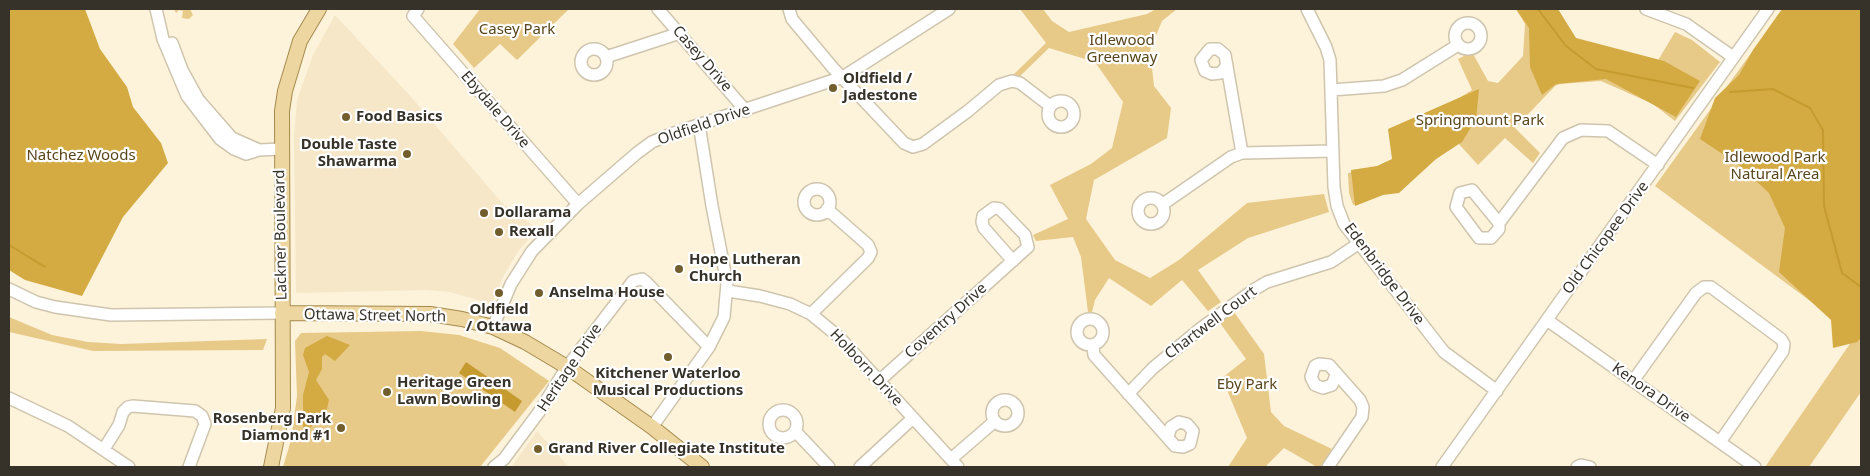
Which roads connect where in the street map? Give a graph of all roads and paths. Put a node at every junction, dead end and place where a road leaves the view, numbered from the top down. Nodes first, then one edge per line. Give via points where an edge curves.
1 (156, 9) edge
2 (164, 9) edge
3 (319, 9) edge
4 (658, 9) edge
5 (789, 9) edge
6 (949, 9) edge
7 (1307, 9) edge
8 (1646, 9) edge
9 (1768, 9) edge
10 (415, 12) edge
11 (680, 33) junction
12 (1458, 44) dead end
13 (606, 57) dead end
14 (1733, 57) junction
15 (1227, 65) dead end
16 (843, 77) junction
17 (1332, 90) junction
18 (1050, 106) dead end
19 (746, 111) junction
20 (700, 124) junction
21 (281, 149) junction
22 (259, 150) junction
23 (1333, 151) junction
24 (1242, 153) junction
25 (1658, 165) junction
26 (578, 204) junction
27 (1163, 204) dead end
28 (827, 209) dead end
29 (1499, 223) dead end
30 (1358, 244) junction
31 (1012, 261) junction
32 (9, 289) edge
33 (728, 291) junction
34 (282, 313) junction
35 (811, 314) junction
36 (1547, 320) junction
37 (493, 327) junction
38 (1093, 345) dead end
39 (709, 347) junction
40 (567, 367) junction
41 (1336, 375) dead end
42 (1634, 380) junction
43 (879, 381) junction
44 (1497, 391) junction
45 (1128, 394) junction
46 (9, 398) edge
47 (913, 418) junction
48 (996, 421) dead end
49 (652, 427) junction
50 (796, 432) dead end
51 (1168, 437) dead end
52 (1720, 442) junction
53 (104, 449) junction
54 (502, 463) edge
55 (954, 463) edge
56 (1333, 466) edge
57 (129, 467) edge
58 (189, 467) edge
59 (271, 467) edge
60 (494, 467) edge
61 (702, 467) edge
62 (829, 467) edge
63 (860, 467) edge
64 (1442, 467) edge
65 (1577, 467) edge
66 (1590, 467) edge
67 (1755, 467) edge

1 - 22 street via 171,64 201,117 234,150 246,154
2 - 22 street via 167,30 182,70 198,99 232,138
3 - 21 main road, Lackner Boulevard via 300,41 285,91
4 - 11 street, Casey Drive
5 - 16 street via 792,19
6 - 16 street, Oldfield Drive
7 - 17 street, Edenbridge Drive via 1326,47
8 - 14 street via 1686,24
9 - 14 street, Old Chicopee Drive
10 - 26 street, Ebydale Drive
11 - 13 street
11 - 19 street, Casey Drive
12 - 17 street via 1402,80 1384,86
14 - 25 street, Old Chicopee Drive
15 - 24 street
16 - 18 street via 904,143 913,147 923,144 999,84 1020,83
16 - 19 street, Oldfield Drive
17 - 23 street, Edenbridge Drive
19 - 20 street, Oldfield Drive
20 - 26 street, Oldfield Drive via 652,142
20 - 33 street
21 - 22 street
21 - 34 main road, Lackner Boulevard
23 - 24 street
23 - 30 street, Edenbridge Drive via 1337,206 1344,224
24 - 27 street via 1231,157
25 - 29 street via 1608,131 1582,130 1563,138
25 - 36 street, Old Chicopee Drive
26 - 37 street, Oldfield Drive via 532,252 511,284
28 - 35 street via 868,245 871,252
30 - 44 street, Edenbridge Drive via 1444,352
30 - 45 street, Chartwell Court via 1331,262 1267,282 1255,289 1200,329 1153,368
31 - 31 street, Coventry Drive via 1028,247 1028,240 1000,209 994,208 983,216 984,228
31 - 43 street, Coventry Drive
32 - 34 street, Ottawa Street North via 55,307 111,315
33 - 35 street, Holborn Drive via 790,304
33 - 39 street via 724,317
34 - 37 main road, Ottawa Street North via 430,314
34 - 59 main road, Lackner Boulevard via 283,408
35 - 43 street, Holborn Drive via 839,337
36 - 42 street, Kenora Drive
36 - 44 street, Old Chicopee Drive
37 - 40 main road, Ottawa Street North
38 - 45 street via 1094,355
39 - 40 street, Heritage Drive via 646,282 638,279 629,284
39 - 49 street
40 - 49 main road, Ottawa Street North
40 - 54 street, Heritage Drive
41 - 56 street via 1360,400 1362,417
42 - 52 street, Kenora Drive
42 - 52 street via 1696,292 1711,287 1781,338 1784,344
43 - 47 street, Holborn Drive
44 - 64 street, Old Chicopee Drive
45 - 51 street
46 - 53 street via 68,426
47 - 55 street, Holborn Drive
47 - 63 street
48 - 55 street
49 - 61 main road, Ottawa Street North
50 - 62 street
52 - 67 street, Kenora Drive
53 - 57 street
53 - 58 street via 128,407 194,411 206,424
54 - 60 street, Heritage Drive
65 - 66 street

